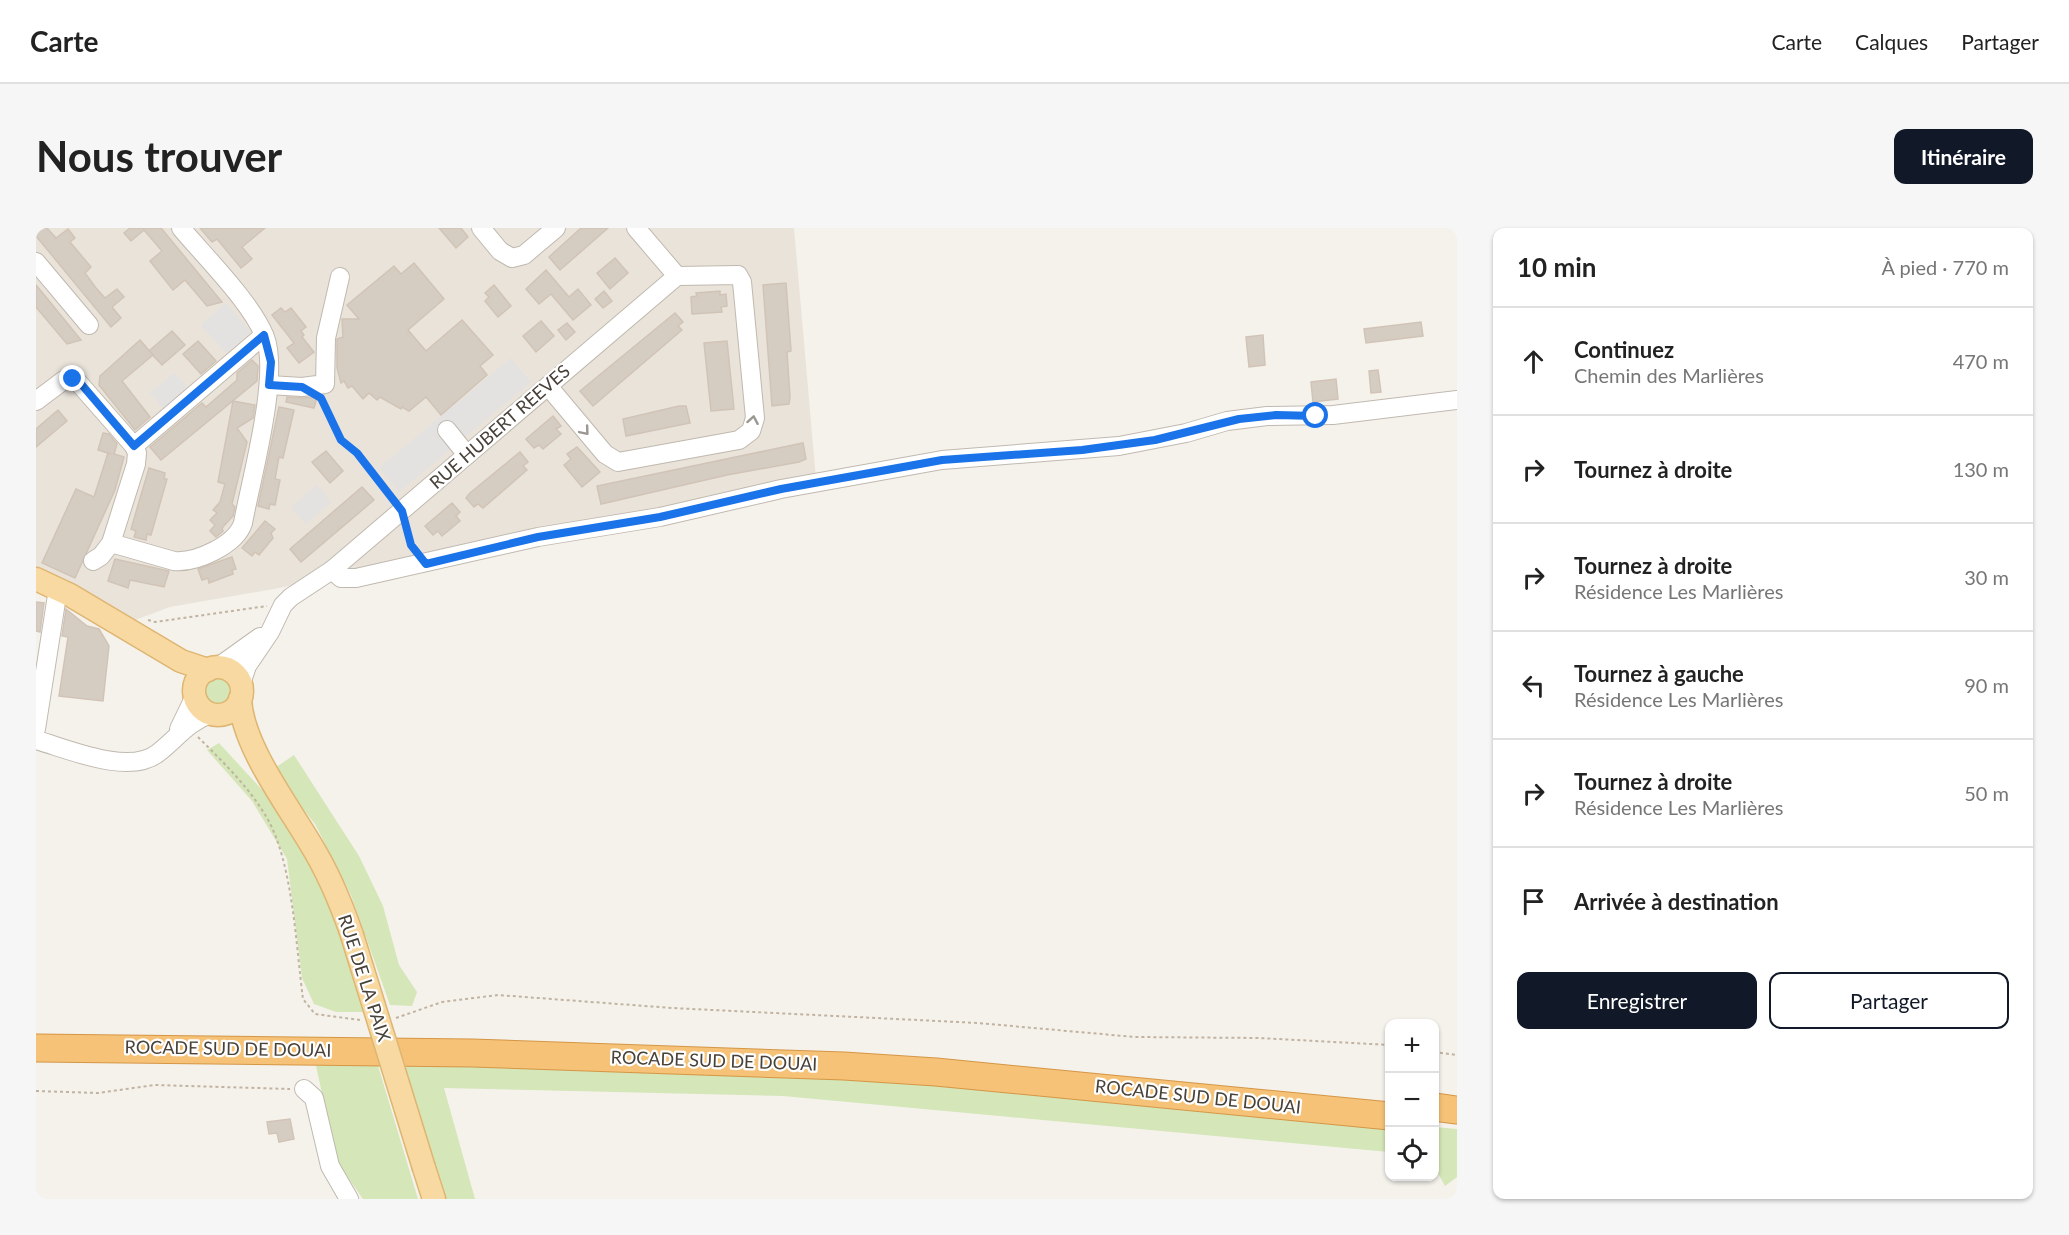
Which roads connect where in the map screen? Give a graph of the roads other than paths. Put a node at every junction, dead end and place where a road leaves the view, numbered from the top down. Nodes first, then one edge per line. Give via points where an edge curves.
1 (181, 228) edge
2 (481, 228) edge
3 (556, 228) edge
4 (636, 228) edge
5 (36, 262) edge
6 (676, 276) junction
7 (340, 278) dead end
8 (89, 325) dead end
9 (264, 335) junction
10 (269, 385) junction
11 (548, 386) junction
12 (1457, 400) edge
13 (36, 401) edge
14 (447, 430) dead end
15 (134, 446) junction
16 (467, 455) junction
17 (111, 543) junction
18 (93, 561) dead end
19 (332, 570) junction
20 (36, 579) edge
21 (58, 589) junction
22 (276, 617) junction
23 (136, 636) junction
24 (213, 668) junction
25 (240, 692) junction
26 (204, 706) junction
27 (36, 729) edge
28 (173, 738) junction
29 (36, 740) edge
30 (265, 771) junction
31 (36, 1038) edge
32 (36, 1048) edge
33 (304, 1089) road end
34 (1385, 1102) edge
35 (1439, 1108) edge
36 (1457, 1110) edge
37 (1385, 1116) edge
38 (1439, 1122) edge
39 (1457, 1124) edge
40 (349, 1199) edge
41 (434, 1199) edge

1 - 9 street via 250,311
2 - 3 street via 512,258 524,255
4 - 6 street
5 - 8 street
6 - 11 street, RUE HUBERT REEVES
11 -> 6 street via 605,454 618,462 742,438 751,430 755,418 745,293 738,275
7 - 10 street via 326,338 325,384
9 - 10 street via 271,362
9 - 15 street
10 - 17 street via 243,523 234,539 178,561
11 - 16 street, RUE HUBERT REEVES
12 - 19 street via 1333,415 1227,421 1110,447 942,460 781,489 660,517 538,537 356,578 341,578
13 - 15 street via 58,383 73,379
14 - 16 street
15 - 17 street via 136,464
16 - 19 street, RUE HUBERT REEVES
17 - 18 street
19 - 22 street, RUE HUBERT REEVES via 291,597
20 - 21 main road, RUE DE LA PAIX
21 - 23 main road, RUE DE LA PAIX
21 - 27 street
22 - 24 street, RUE HUBERT REEVES via 259,638
22 - 25 street, RUE HUBERT REEVES via 247,666
23 - 24 main road, RUE DE LA PAIX via 189,665
23 - 26 main road, RUE DE LA PAIX via 175,670
24 - 25 main road via 232,672
24 - 26 main road via 198,678
25 - 26 main road via 231,711
25 - 30 main road, RUE DE LA PAIX via 244,718
26 - 28 street
26 - 28 street
26 - 30 main road, RUE DE LA PAIX via 237,735
28 - 29 street via 151,758 126,763
30 - 41 main road, RUE DE LA PAIX, bridge via 325,869 352,935
31 - 34 highway, ROCADE SUD DE DOUAI via 503,1043 807,1053 1046,1068
32 - 37 highway, ROCADE SUD DE DOUAI via 472,1053 844,1066
33 - 40 street via 314,1098 330,1166
35 - 36 highway
38 - 39 highway

